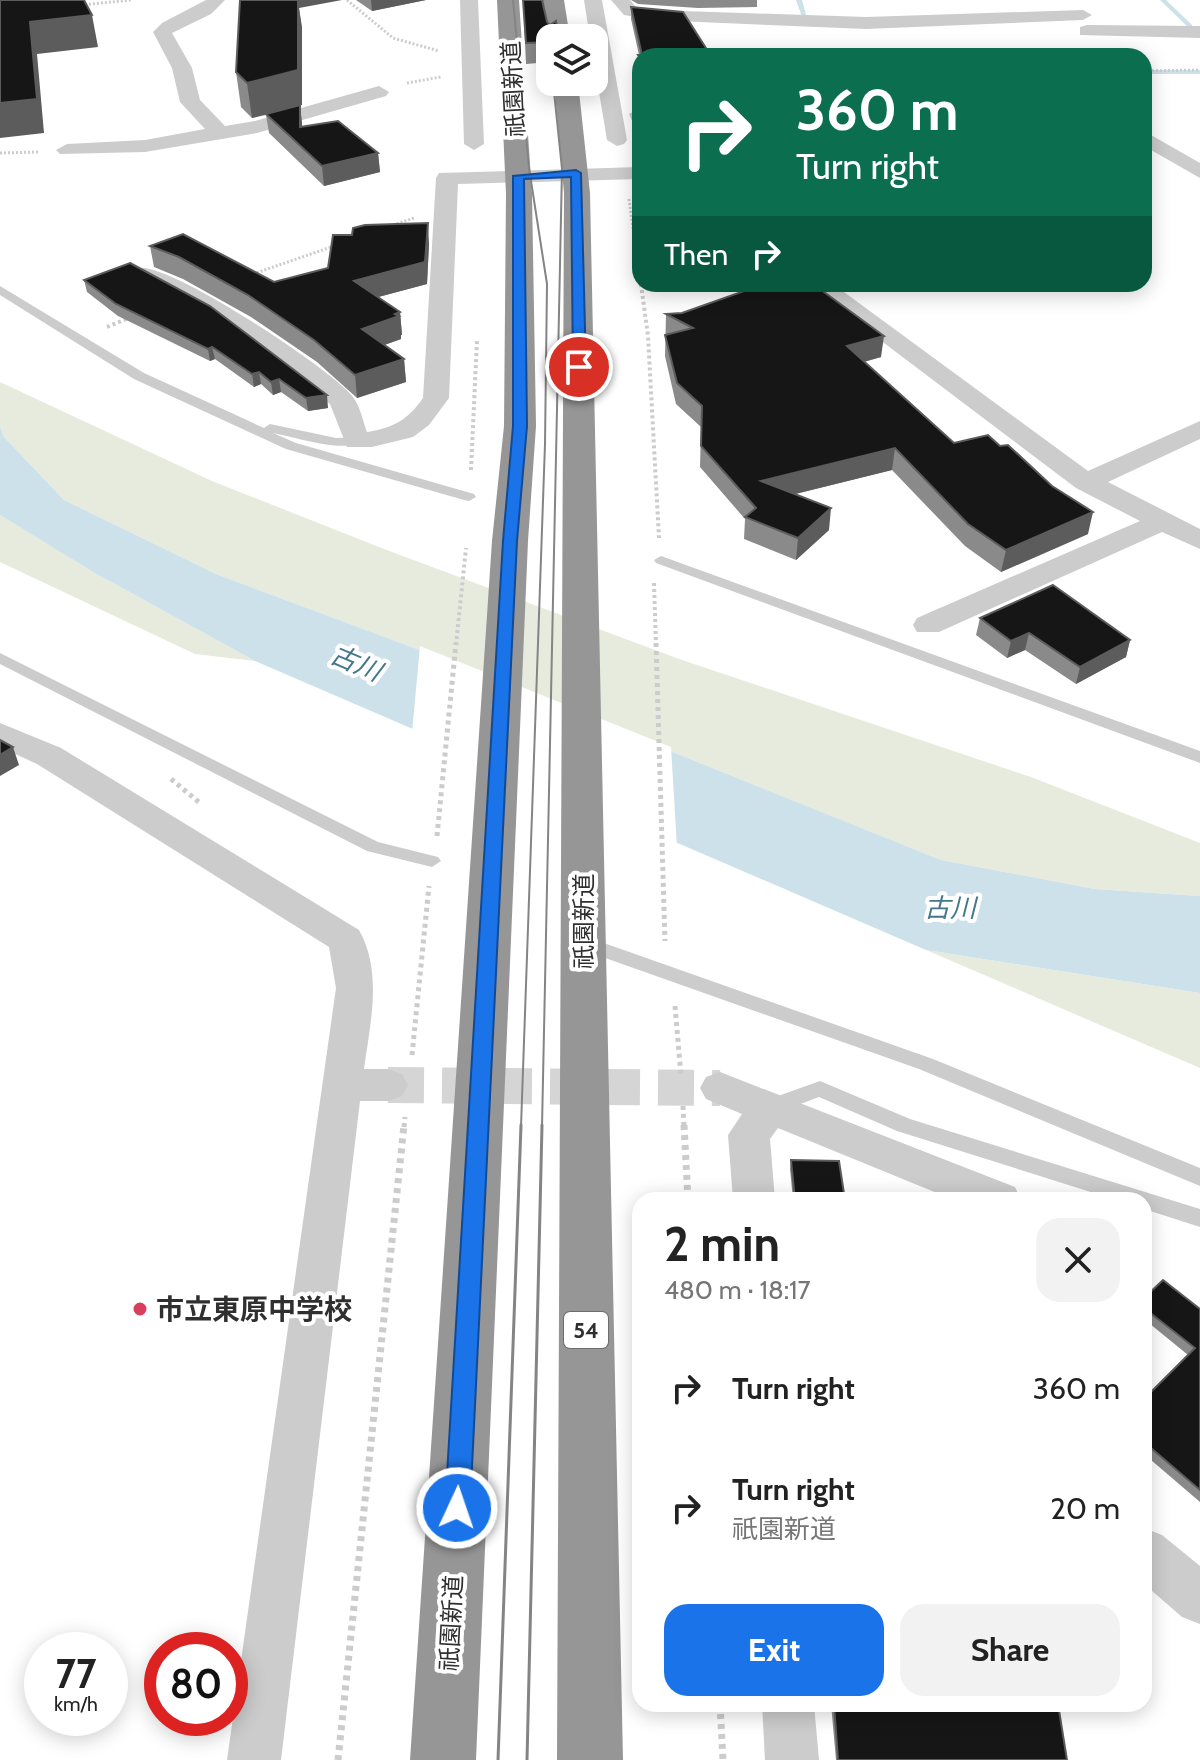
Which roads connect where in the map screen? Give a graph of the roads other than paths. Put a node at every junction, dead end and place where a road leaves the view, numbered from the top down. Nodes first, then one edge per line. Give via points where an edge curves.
1 (216, 0) edge
2 (508, 0) edge
3 (553, 0) edge
4 (593, 0) edge
5 (620, 0) edge
6 (807, 0) edge
7 (475, 2) edge
8 (1082, 15) edge
9 (816, 20) junction
10 (557, 24) edge
11 (590, 24) edge
12 (1200, 32) edge
13 (834, 42) dead end
14 (1092, 48) edge
15 (473, 81) junction
16 (379, 92) road end
17 (581, 96) edge
18 (591, 96) edge
19 (514, 99) junction
20 (220, 133) junction
21 (617, 140) dead end
22 (1152, 142) edge
23 (474, 144) dead end
24 (67, 150) dead end
25 (1177, 158) junction
26 (1152, 163) edge
27 (1200, 172) edge
28 (576, 173) junction
29 (518, 176) junction
30 (632, 182) edge
31 (146, 273) edge
32 (0, 290) edge
33 (829, 292) edge
34 (239, 422) junction
35 (1200, 429) edge
36 (357, 441) junction
37 (1086, 482) junction
38 (469, 497) dead end
39 (1163, 521) junction
40 (1200, 540) edge
41 (661, 560) road end
42 (928, 625) dead end
43 (0, 658) edge
44 (0, 734) edge
45 (1200, 757) edge
46 (432, 861) road end
47 (583, 922) junction
48 (341, 1085) junction
49 (720, 1088) tunnel mouth
50 (401, 1089) tunnel mouth
51 (771, 1107) junction
52 (1200, 1177) edge
53 (753, 1192) edge
54 (980, 1192) edge
55 (1118, 1192) edge
56 (1152, 1203) edge
57 (1200, 1218) edge
58 (1152, 1559) edge
59 (1200, 1599) edge
60 (789, 1712) edge
61 (254, 1760) edge
62 (443, 1760) edge
63 (590, 1760) edge
64 (792, 1760) edge

1 - 20 street via 210,9 169,24 162,32 182,68 190,102
2 - 19 highway, 祇園新道
3 - 10 highway, 祇園新道
4 - 11 street
5 - 9 street via 630,11 652,15
6 - 9 street
7 - 15 street
8 - 9 street
8 - 12 street
8 - 14 street
9 - 13 street
15 - 19 street
15 - 23 street
16 - 20 street
17 - 28 highway, 祇園新道 / 54
18 - 21 street
19 - 29 highway, 祇園新道
20 - 24 street via 145,146
22 - 25 street
25 - 26 street
25 - 27 street
28 - 29 street
28 - 30 street
28 - 47 highway, 祇園新道 / 54
29 - 36 street via 447,178 436,398 421,423 391,437
29 - 62 highway, 祇園新道 via 520,426
31 - 36 street via 223,311 342,400
32 - 34 lane via 139,376
33 - 37 street
34 - 36 lane via 336,442
34 - 38 lane via 291,446
35 - 37 street
37 - 39 street
39 - 40 street
39 - 42 street
41 - 45 lane
43 - 46 lane via 373,847
44 - 48 street via 49,756 346,940 355,988
47 - 52 lane
47 - 63 highway, 祇園新道 / 54
48 - 50 street
48 - 61 street
49 - 51 street
51 - 53 street via 749,1135
51 - 54 street
51 - 55 lane via 820,1089 904,1125
56 - 57 lane
58 - 59 street
60 - 64 street

